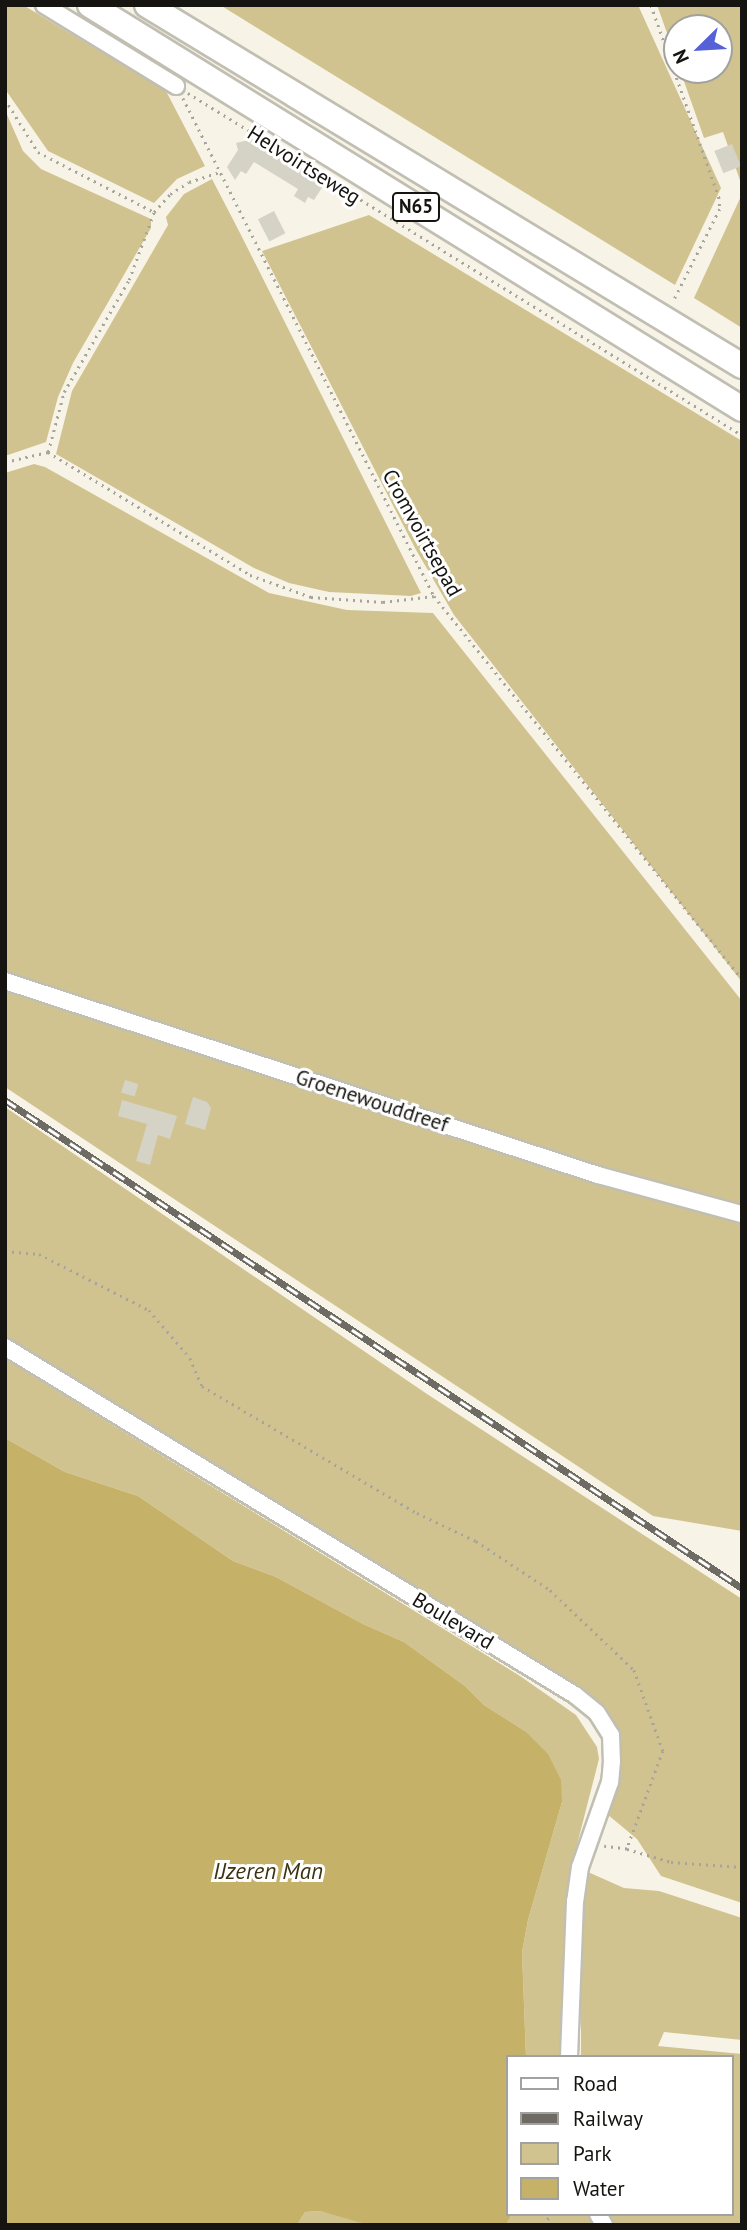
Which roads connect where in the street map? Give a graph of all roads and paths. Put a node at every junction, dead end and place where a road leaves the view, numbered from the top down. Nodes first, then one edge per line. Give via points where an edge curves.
1 (44, 5) edge
2 (90, 5) edge
3 (147, 5) edge
4 (651, 5) edge
5 (176, 86) junction
6 (5, 99) edge
7 (219, 172) junction
8 (154, 212) junction
9 (672, 302) dead end
10 (742, 366) edge
11 (742, 409) edge
12 (742, 435) edge
13 (47, 452) junction
14 (5, 462) edge
15 (434, 596) junction
16 (742, 979) edge
17 (5, 981) edge
18 (742, 1214) edge
19 (5, 1251) edge
20 (5, 1347) edge
21 (589, 1843) junction
22 (627, 1849) junction
23 (742, 1867) edge
24 (569, 2055) edge

1 - 5 street
2 - 11 main road, Helvoirtseweg / N65
3 - 10 main road, N65
4 - 9 path via 720,209
5 - 7 path, Cromvoirtsepad
5 - 12 path, Helvoirtseweg
6 - 8 path via 38,152
7 - 8 path via 189,182
7 - 15 path, Cromvoirtsepad
8 - 13 path via 129,279 64,393
13 - 14 path
13 - 15 path via 250,575 311,597 383,602
15 - 16 path, Cromvoirtsepad
17 - 18 street, Groenewouddreef via 598,1175
19 - 22 path via 39,1254 149,1310 190,1358 202,1386 417,1513 476,1541 550,1590 634,1670 663,1751
20 - 21 street, Boulevard via 575,1695 597,1713 611,1735 612,1761 610,1782
21 - 22 path
21 - 24 street, Boulevard via 575,1901
22 - 23 path via 671,1862

